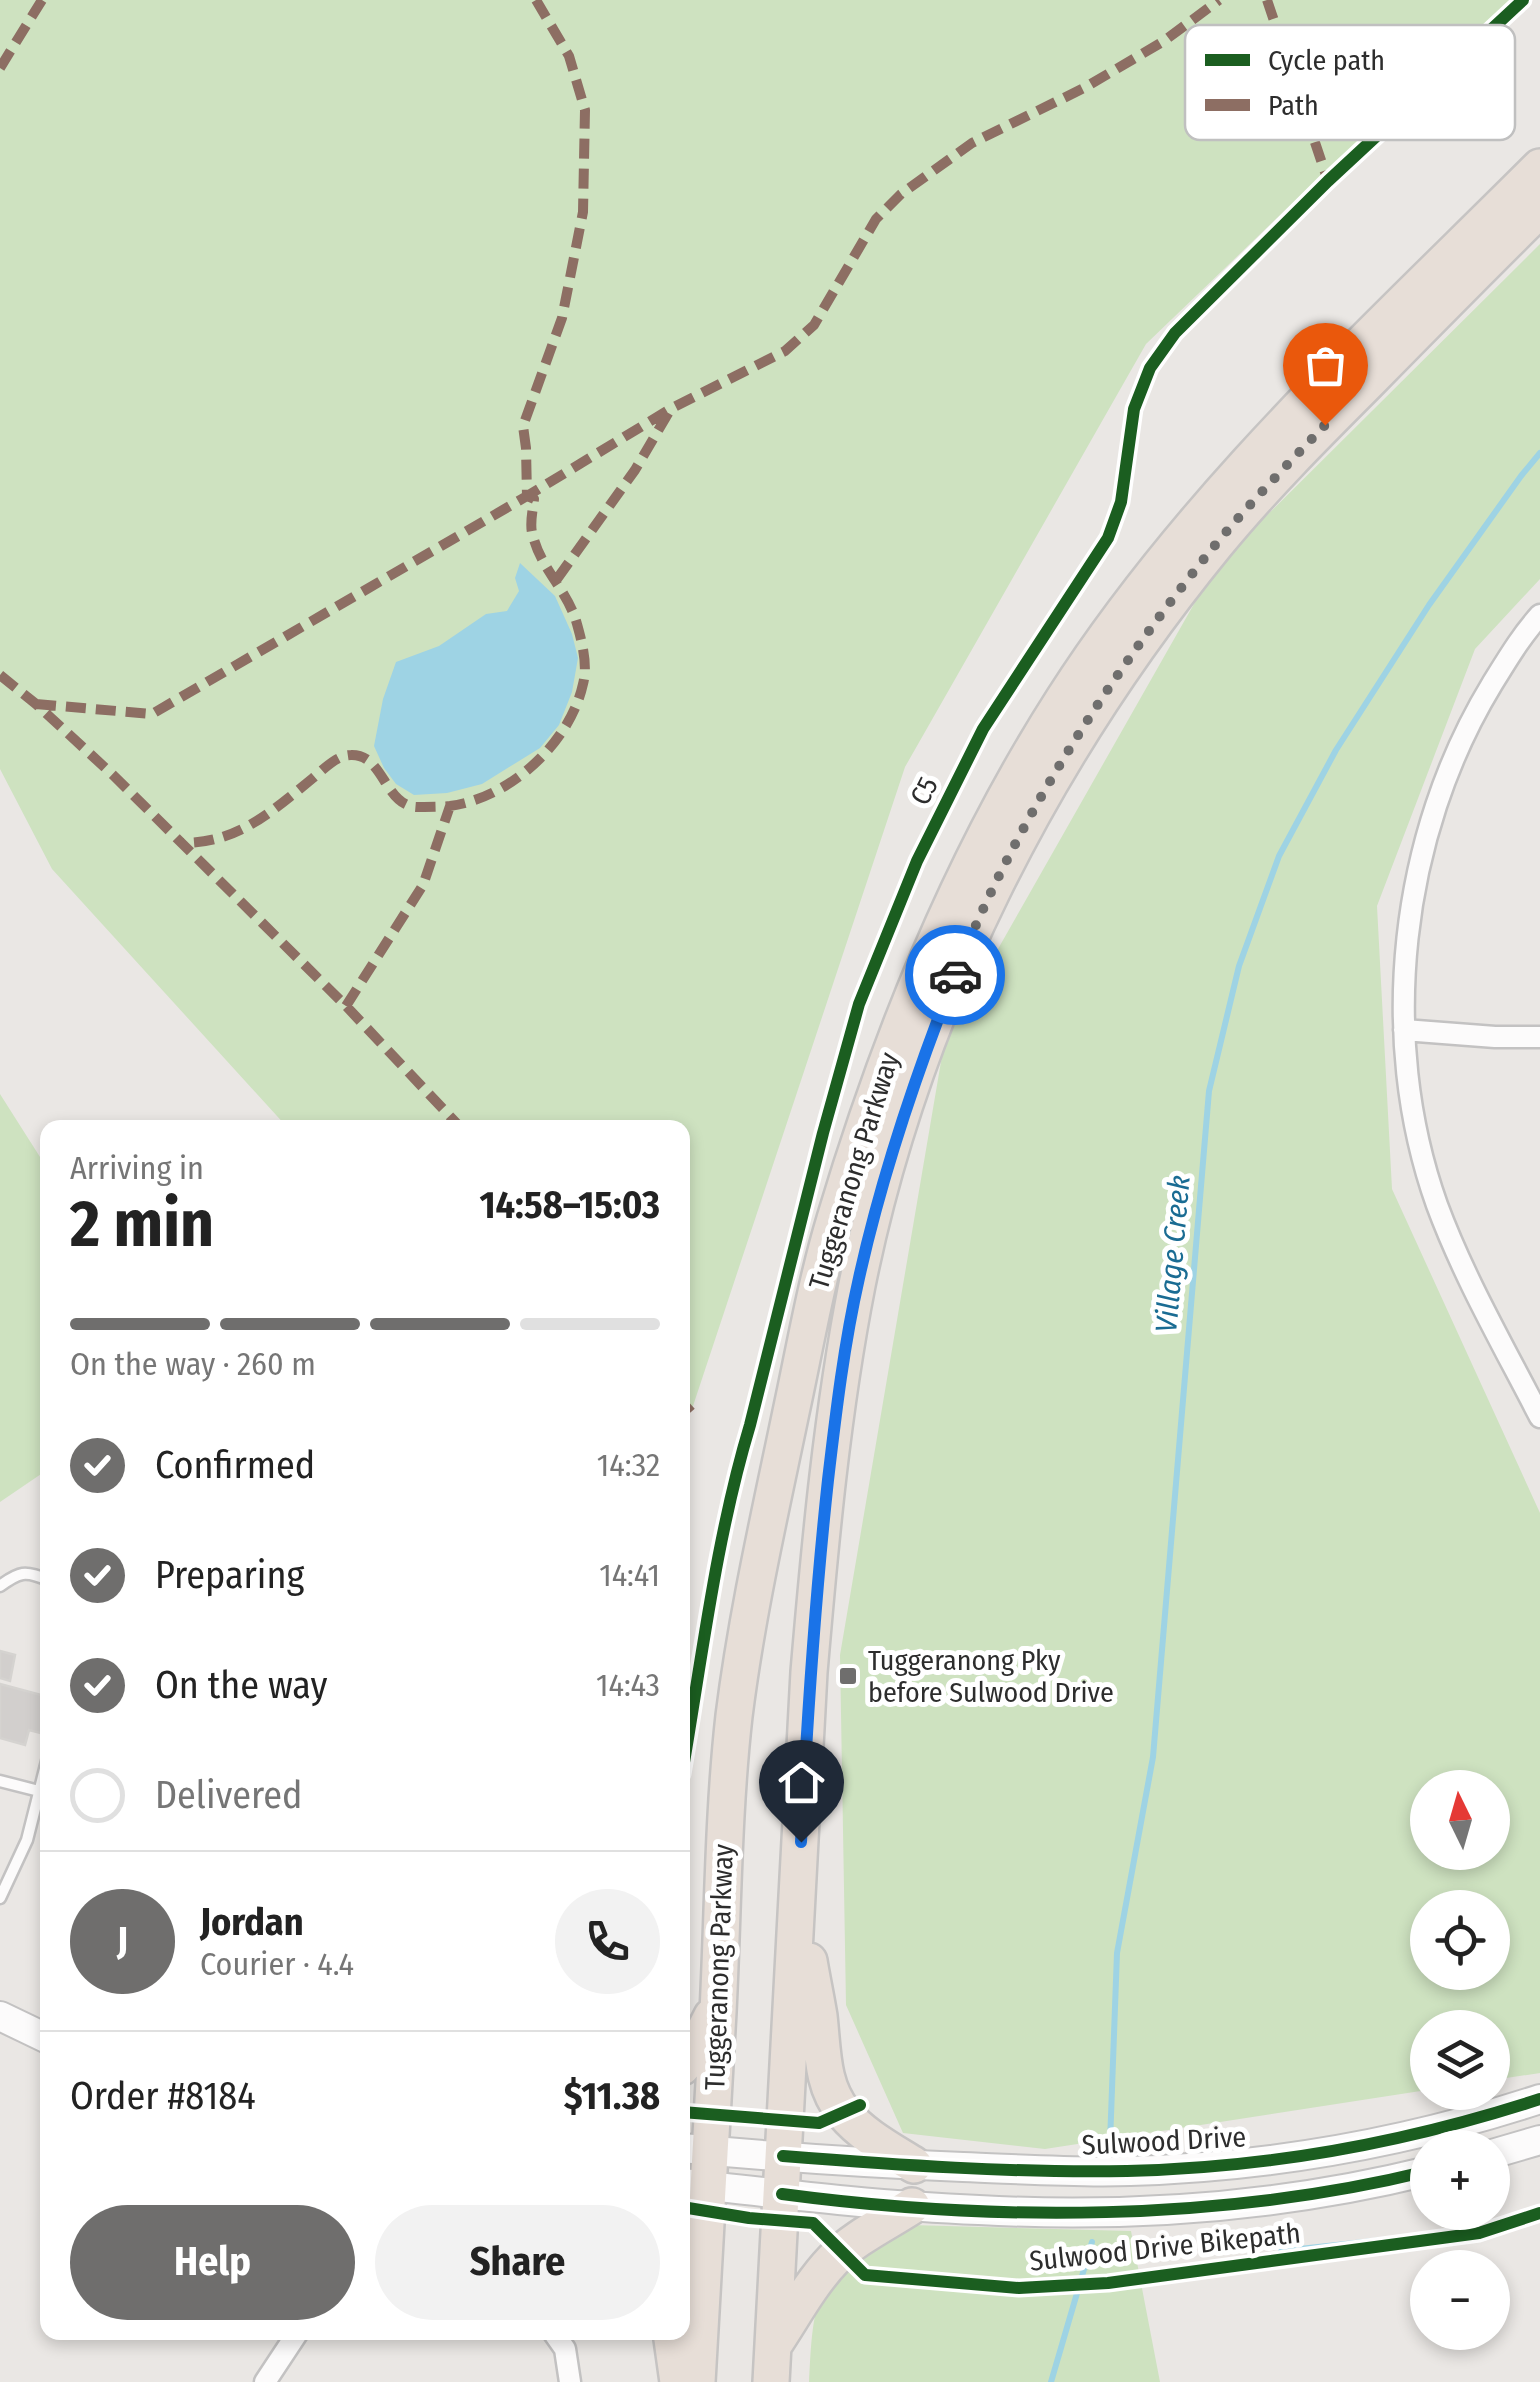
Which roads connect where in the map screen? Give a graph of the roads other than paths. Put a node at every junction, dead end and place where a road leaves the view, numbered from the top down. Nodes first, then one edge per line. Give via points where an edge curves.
1 (1540, 167) edge
2 (1540, 208) edge
3 (1540, 615) edge
4 (1404, 1030) junction
5 (1540, 1037) edge
6 (1540, 1417) edge
7 (40, 1577) edge
8 (0, 1586) edge
9 (0, 1781) edge
10 (40, 1787) edge
11 (39, 1791) junction
12 (0, 1898) edge
13 (798, 1901) junction
14 (719, 2004) junction
15 (0, 2016) edge
16 (40, 2034) edge
17 (690, 2056) edge
18 (1540, 2099) edge
19 (1540, 2140) edge
20 (696, 2149) edge
21 (1510, 2149) edge
22 (784, 2156) junction
23 (914, 2165) junction
24 (1410, 2174) edge
25 (696, 2184) edge
26 (782, 2194) junction
27 (912, 2206) junction
28 (293, 2340) edge
29 (558, 2340) edge
30 (672, 2340) edge
31 (772, 2365) edge
32 (264, 2382) edge
33 (570, 2382) edge
34 (678, 2382) edge
35 (697, 2382) edge

1 - 14 highway, Tuggeranong Parkway via 1302,406 1150,578 1027,759 941,926 835,1220 769,1514 734,1718
2 - 13 highway, Tuggeranong Parkway via 1267,486 1180,590 1044,792 964,954 878,1200 843,1364 809,1672
3 - 4 street via 1476,710 1446,776 1410,917
4 - 5 street
4 - 6 street via 1411,1101 1437,1205
7 - 8 lane via 27,1572
9 - 11 lane
10 - 11 lane
11 - 12 lane via 27,1840
13 - 22 highway, Tuggeranong Parkway
13 - 23 highway via 830,2089 858,2128
14 - 17 highway
14 - 20 highway, Tuggeranong Parkway
15 - 16 main road
18 - 23 main road, Sulwood Drive via 1355,2146 1230,2164 1131,2171
19 - 21 main road
20 - 22 main road, Sulwood Drive
20 - 25 highway, Tuggeranong Parkway
22 - 23 main road, Sulwood Drive
22 - 26 highway, Tuggeranong Parkway
24 - 27 main road via 1292,2197 1180,2208 1042,2212
25 - 26 main road
25 - 35 highway, Tuggeranong Parkway
26 - 27 main road
26 - 31 highway, Tuggeranong Parkway
27 - 31 highway via 834,2259
28 - 32 street
29 - 33 street
30 - 34 highway

